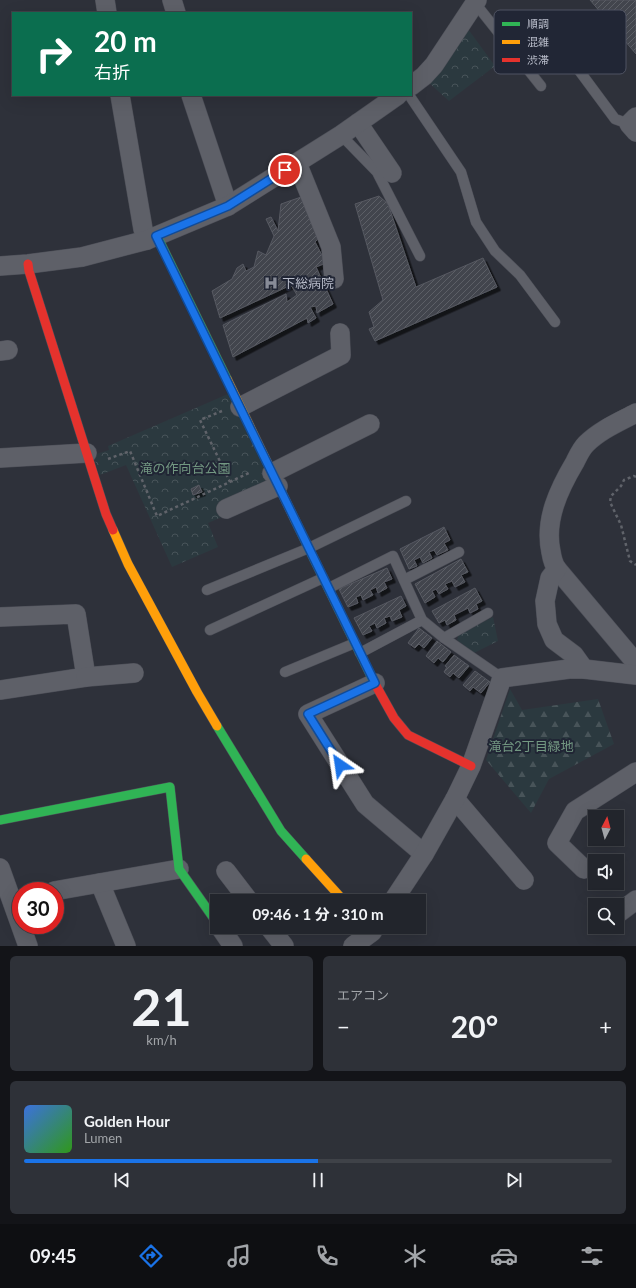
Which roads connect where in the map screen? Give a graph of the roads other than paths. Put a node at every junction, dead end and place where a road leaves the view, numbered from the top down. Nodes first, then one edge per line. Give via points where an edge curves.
1 (105, 0) edge
2 (172, 0) edge
3 (476, 2) edge
4 (107, 12) edge
5 (176, 12) edge
6 (494, 25) edge
7 (532, 74) edge
8 (582, 74) edge
9 (412, 85) edge
10 (541, 86) dead end
11 (120, 96) edge
12 (191, 96) edge
13 (397, 96) edge
14 (410, 96) edge
15 (358, 124) junction
16 (634, 124) edge
17 (341, 135) junction
18 (297, 163) junction
19 (392, 173) dead end
20 (228, 206) junction
21 (152, 238) junction
22 (420, 256) dead end
23 (28, 264) junction
24 (0, 266) edge
25 (334, 279) dead end
26 (555, 322) dead end
27 (340, 333) dead end
28 (239, 405) junction
29 (636, 413) edge
30 (370, 424) dead end
31 (0, 458) edge
32 (89, 459) junction
33 (273, 474) junction
34 (406, 501) dead end
35 (226, 509) dead end
36 (309, 548) junction
37 (459, 552) dead end
38 (557, 569) junction
39 (323, 578) junction
40 (404, 580) junction
41 (329, 588) junction
42 (207, 590) dead end
43 (488, 613) dead end
44 (0, 617) edge
45 (422, 620) junction
46 (210, 630) dead end
47 (444, 638) junction
48 (355, 643) junction
49 (360, 653) junction
50 (636, 663) edge
51 (584, 669) junction
52 (285, 672) dead end
53 (134, 673) dead end
54 (636, 675) edge
55 (86, 677) junction
56 (502, 678) junction
57 (375, 683) junction
58 (0, 690) edge
59 (471, 766) junction
60 (636, 772) edge
61 (455, 799) junction
62 (0, 820) edge
63 (424, 854) junction
64 (0, 868) edge
65 (179, 869) junction
66 (584, 869) dead end
67 (226, 871) dead end
68 (524, 880) dead end
69 (100, 883) junction
70 (64, 889) edge
71 (12, 890) edge
72 (244, 894) edge
73 (338, 894) edge
74 (398, 894) edge
75 (636, 900) edge
76 (624, 909) edge
77 (210, 913) edge
78 (25, 934) edge
79 (225, 934) edge
80 (275, 934) edge
81 (366, 934) edge
82 (28, 946) edge
83 (126, 946) edge
84 (233, 946) edge
85 (284, 946) edge
86 (353, 946) edge

1 - 4 street
2 - 5 street
3 - 6 lane
3 - 9 street via 434,65
7 - 10 lane
8 - 16 lane via 615,119
11 - 21 street via 143,229
12 - 20 street
13 - 15 street
14 - 26 lane via 461,172 476,222 495,251 520,275
15 - 17 street
15 - 19 street
17 - 18 street
17 - 22 lane via 377,172
18 - 20 street
18 - 25 street via 331,247
20 - 21 street
21 - 23 street via 82,257
21 - 28 street
23 - 24 street
23 - 32 street
27 - 28 street via 341,355
28 - 33 street
29 - 38 street via 613,424 584,445 563,482 550,519 548,535 554,566
30 - 33 street
31 - 32 street
32 - 73 street via 106,514 128,564 197,692 281,832
33 - 35 street
33 - 36 street
34 - 36 lane
36 - 39 street
36 - 42 lane
37 - 40 lane
38 - 50 street
38 - 51 street via 550,578 544,601 547,624 554,640 574,655
39 - 41 street
39 - 46 lane
40 - 41 lane via 393,556
40 - 45 lane
41 - 48 street
43 - 47 lane
44 - 55 street via 76,614
45 - 47 lane
45 - 49 lane
47 - 56 lane
48 - 49 street
48 - 52 lane
49 - 57 street
51 - 54 street
51 - 56 street
53 - 55 street
55 - 58 street
56 - 59 street
57 - 59 street via 402,730
57 - 63 street via 308,714 365,804
59 - 61 street
60 - 66 street via 576,811 557,842
61 - 63 street
61 - 68 street
62 - 65 street via 170,786
63 - 74 street
64 - 71 street
65 - 69 street
65 - 77 street
67 - 72 street
69 - 70 street
69 - 83 street
75 - 76 street
78 - 82 street
79 - 84 street
80 - 85 street
81 - 86 street

